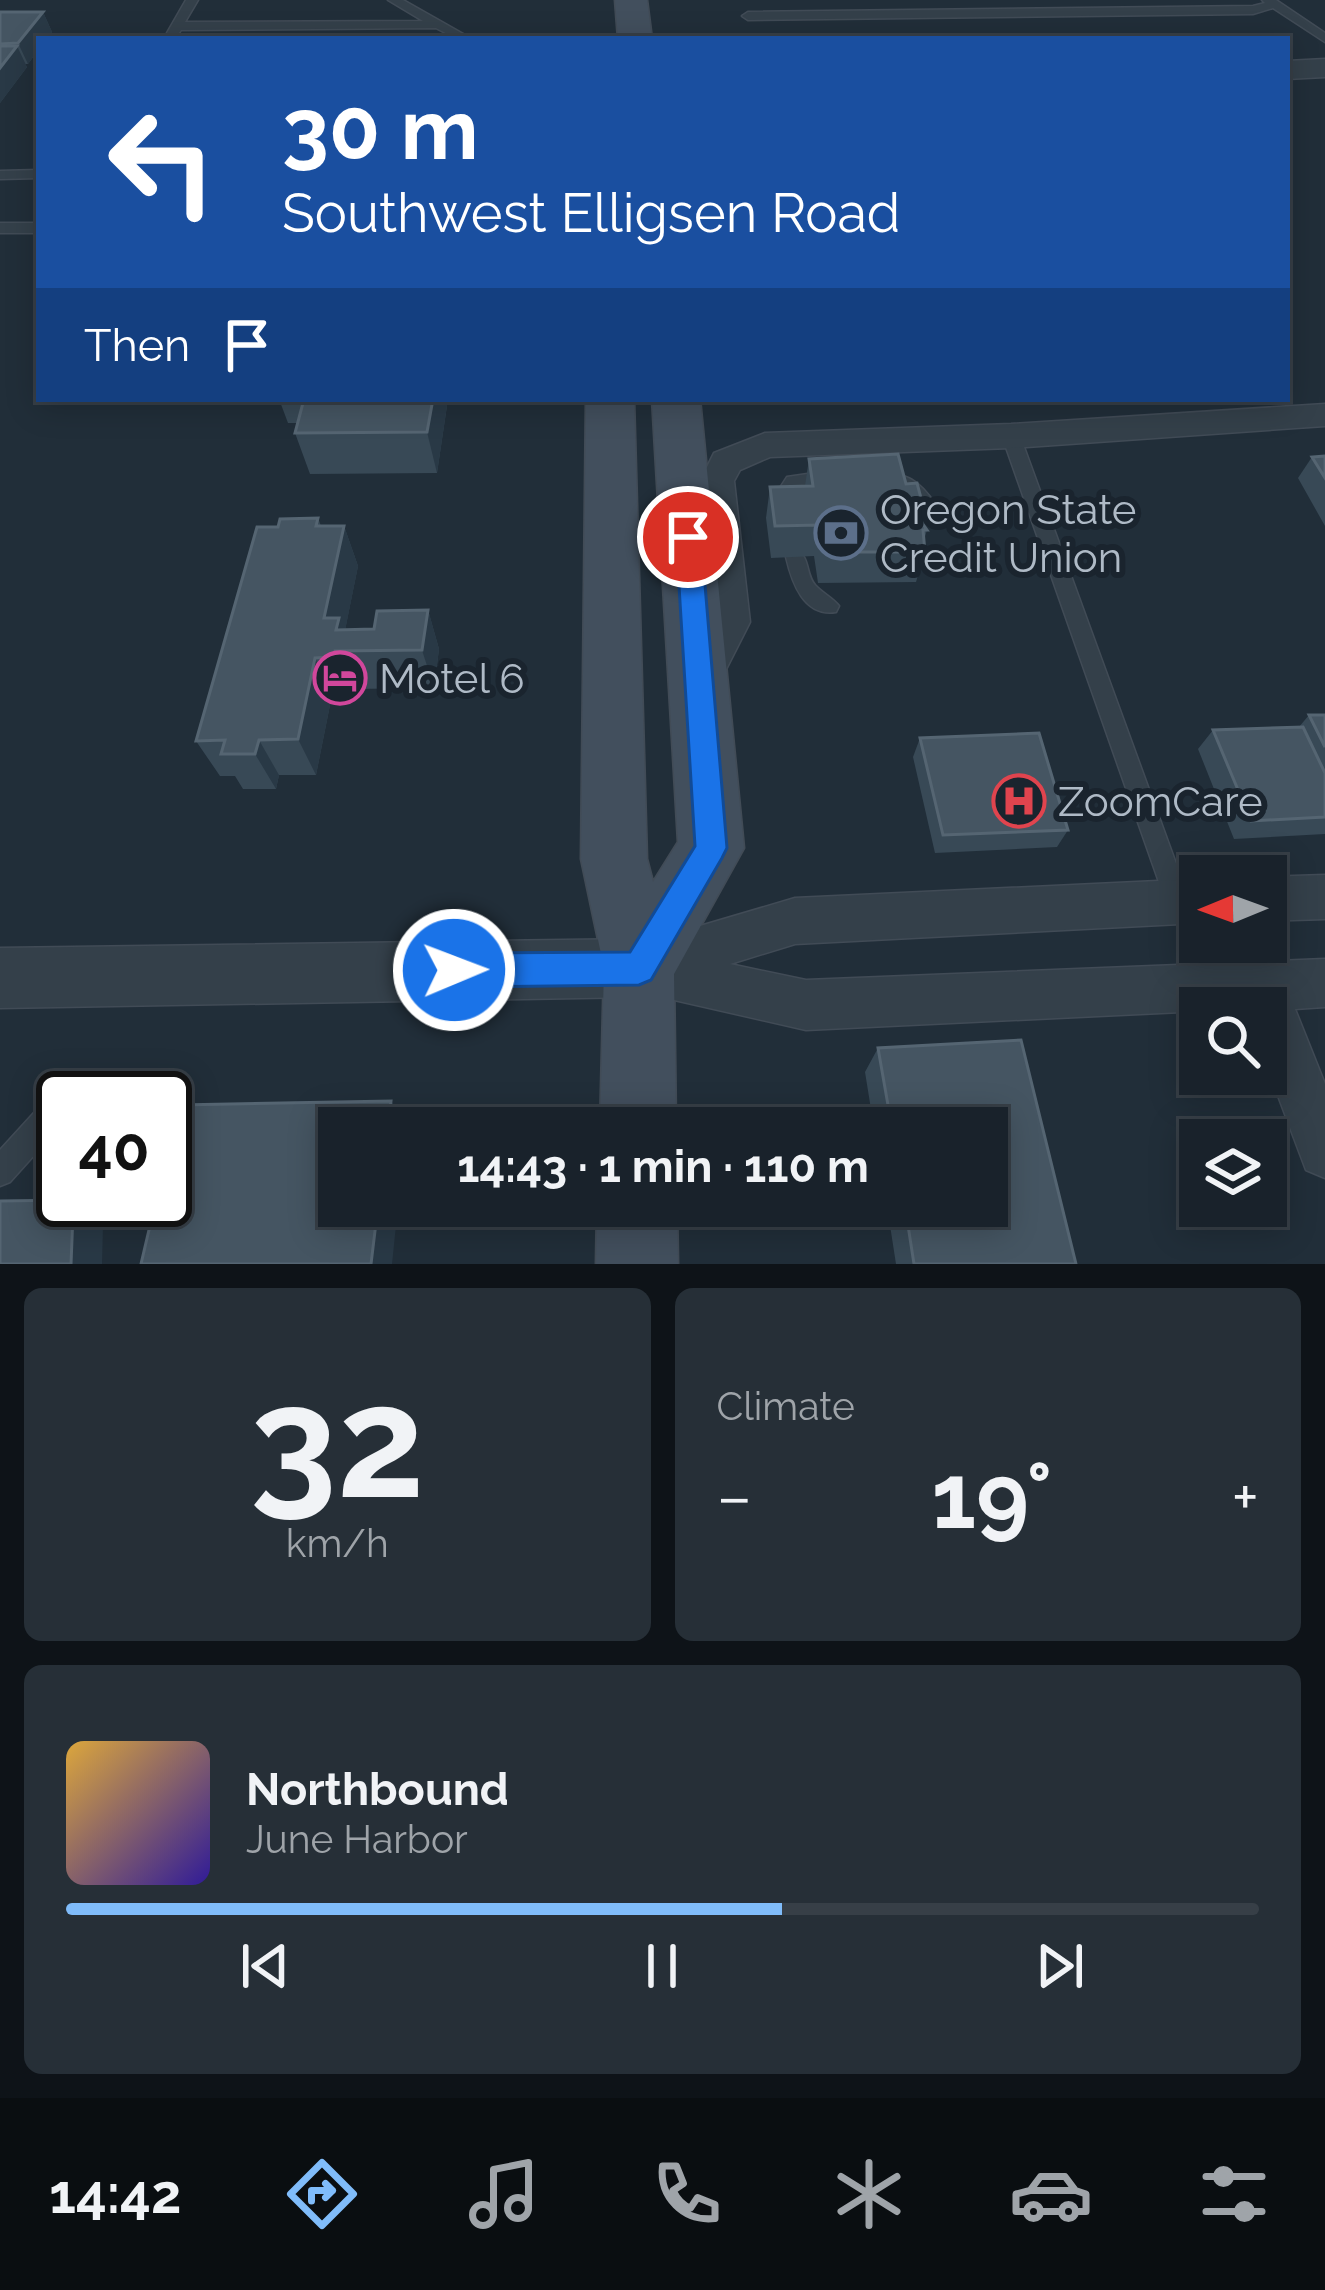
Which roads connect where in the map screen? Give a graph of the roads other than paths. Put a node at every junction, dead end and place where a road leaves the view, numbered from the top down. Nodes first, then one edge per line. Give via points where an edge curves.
1 (192, 0) edge
2 (394, 0) edge
3 (631, 0) edge
4 (1270, 3) edge
5 (748, 16) dead end
6 (439, 24) junction
7 (173, 33) edge
8 (457, 36) edge
9 (634, 36) edge
10 (1325, 38) edge
11 (1325, 68) edge
12 (1290, 70) edge
13 (36, 174) edge
14 (0, 175) edge
15 (0, 228) edge
16 (36, 228) edge
17 (610, 402) edge
18 (676, 402) edge
19 (1325, 416) edge
20 (1011, 436) junction
21 (926, 505) edge
22 (789, 518) edge
23 (796, 557) edge
24 (829, 606) dead end
25 (700, 681) junction
26 (1179, 876) edge
27 (1325, 896) edge
28 (1287, 898) edge
29 (1179, 902) edge
30 (639, 968) junction
31 (0, 978) edge
32 (1325, 983) edge
33 (1275, 987) edge
34 (1179, 991) edge
35 (1287, 1053) edge
36 (638, 1107) edge
37 (36, 1132) edge
38 (1325, 1151) edge
39 (0, 1172) edge
40 (638, 1227) edge
41 (637, 1264) edge

1 - 7 lane
2 - 6 lane
3 - 9 main road
4 - 5 lane via 1253,10 935,20
4 - 10 lane
6 - 7 lane
6 - 8 lane
11 - 12 street
13 - 14 lane
15 - 16 lane
17 - 30 main road via 614,859
18 - 25 main road
19 - 20 street
20 - 25 street via 765,445 726,462 717,482 731,622
20 - 26 lane
21 - 22 lane via 898,478 802,478 785,494
23 - 24 lane via 804,588
25 - 30 main road via 711,848
27 - 28 street
29 - 30 street via 795,921
30 - 31 street
30 - 34 street via 806,1005
30 - 36 main road
32 - 33 street
35 - 38 street
37 - 39 lane
40 - 41 main road

